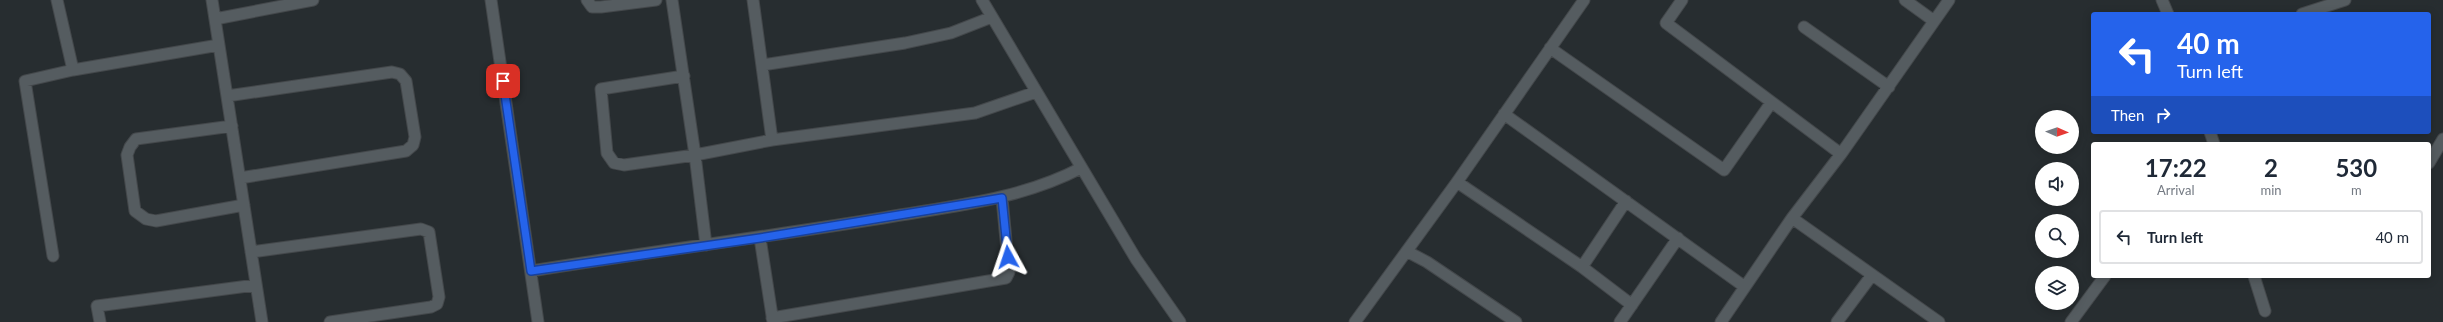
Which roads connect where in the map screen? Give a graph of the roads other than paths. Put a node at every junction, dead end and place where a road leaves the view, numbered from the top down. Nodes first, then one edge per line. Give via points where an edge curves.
1 (57, 0) edge
2 (212, 0) edge
3 (313, 0) edge
4 (490, 0) edge
5 (586, 0) edge
6 (656, 0) edge
7 (672, 0) edge
8 (753, 0) edge
9 (982, 0) edge
10 (1584, 0) edge
11 (1682, 0) edge
12 (1905, 0) edge
13 (1950, 0) edge
14 (2162, 0) edge
15 (2346, 0) edge
16 (2167, 12) edge
17 (2308, 12) edge
18 (992, 17) junction
19 (215, 19) junction
20 (1934, 21) junction
21 (1804, 28) dead end
22 (219, 45) junction
23 (1550, 48) junction
24 (762, 65) junction
25 (73, 70) junction
26 (684, 76) junction
27 (1889, 87) junction
28 (1036, 92) junction
29 (227, 96) junction
30 (1771, 103) junction
31 (1504, 114) junction
32 (232, 126) junction
33 (2443, 139) edge
34 (772, 140) junction
35 (1841, 154) junction
36 (696, 155) junction
37 (2431, 160) edge
38 (1081, 168) junction
39 (240, 178) junction
40 (1457, 182) junction
41 (1002, 198) junction
42 (1626, 201) junction
43 (244, 205) junction
44 (1792, 218) junction
45 (760, 238) junction
46 (1678, 238) junction
47 (706, 245) junction
48 (251, 252) junction
49 (1408, 252) junction
50 (53, 256) dead end
51 (1582, 267) junction
52 (531, 271) junction
53 (1872, 275) junction
54 (2104, 278) edge
55 (2255, 278) edge
56 (256, 285) junction
57 (1745, 287) junction
58 (1632, 305) junction
59 (2265, 311) dead end
60 (772, 320) edge
61 (100, 322) edge
62 (262, 322) edge
63 (330, 322) edge
64 (538, 322) edge
65 (1180, 322) edge
66 (1355, 322) edge
67 (1516, 322) edge
68 (1620, 322) edge
69 (1721, 322) edge
70 (1837, 322) edge
71 (1939, 322) edge
72 (2071, 322) edge

1 - 25 street
2 - 19 street
3 - 19 street
4 - 52 street
5 - 6 street via 592,7 600,8
7 - 26 street
8 - 24 street
9 - 18 street
10 - 23 street
11 - 30 street via 1666,23
12 - 20 street
13 - 20 street
14 - 16 street
15 - 17 street
18 - 24 street via 951,33 905,43
18 - 28 street
19 - 22 street
20 - 27 street
21 - 27 street
22 - 25 street
22 - 29 street
23 - 30 street via 1724,170
23 - 31 street
24 - 34 street
25 - 50 street via 25,81
26 - 36 street
26 - 36 street via 600,89 607,153 614,163 624,165
27 - 35 street
28 - 34 street via 974,113
28 - 38 street
29 - 32 street
29 - 39 street via 392,72 400,74 406,82 414,137 413,145 406,151
30 - 35 street
31 - 40 street
31 - 42 street
32 - 39 street
32 - 43 street via 136,139 127,155 134,211 146,219 156,221
33 - 37 street
34 - 36 street
35 - 44 street
36 - 47 street
38 - 41 street via 1055,182
38 - 65 street via 1136,260
39 - 43 street
40 - 49 street
40 - 51 street
41 - 45 street
41 - 60 street via 1009,272 1006,278
42 - 46 street
42 - 51 street
43 - 48 street
44 - 53 street
44 - 57 street
45 - 47 street
45 - 60 street
46 - 57 street
46 - 58 street
47 - 52 street
48 - 56 street
48 - 63 street via 421,228 429,232 439,297 437,304
49 - 66 street
49 - 67 street
51 - 58 street
52 - 64 street
53 - 70 street
53 - 71 street
54 - 72 street
55 - 59 street
56 - 61 street via 96,306
56 - 62 street
57 - 69 street
58 - 68 street

